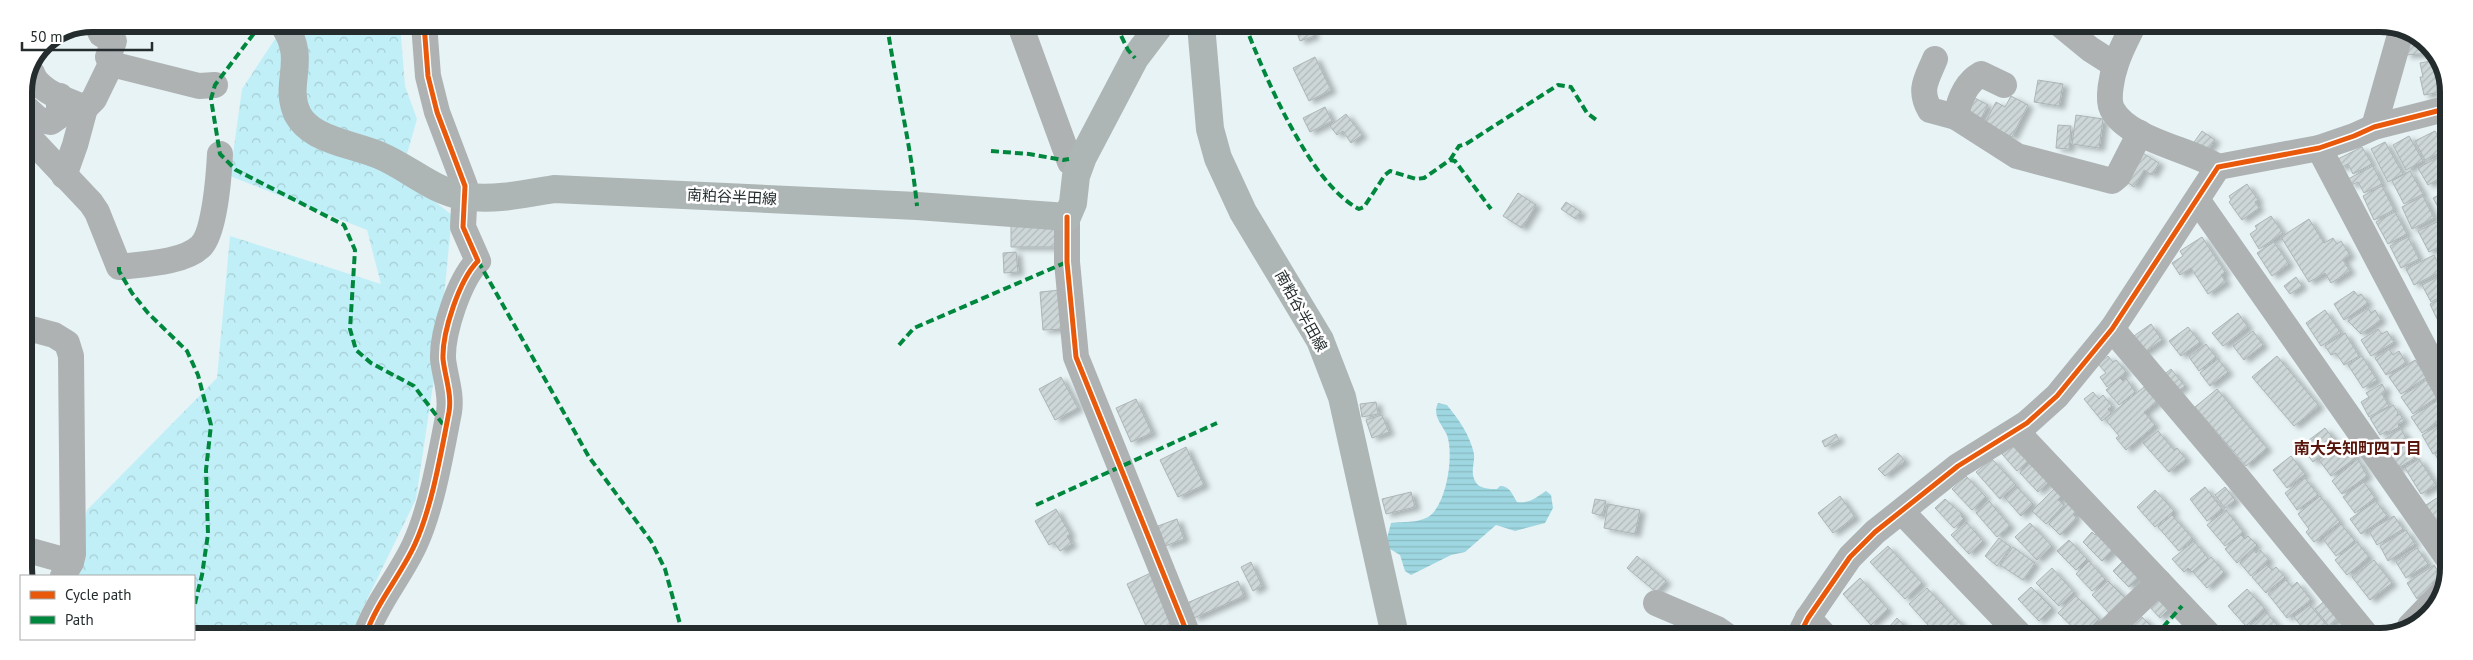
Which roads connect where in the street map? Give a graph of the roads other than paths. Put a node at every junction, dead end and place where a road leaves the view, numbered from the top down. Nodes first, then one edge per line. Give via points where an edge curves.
1 (100, 32) edge
2 (289, 32) edge
3 (425, 32) edge
4 (1023, 32) edge
5 (1155, 32) edge
6 (1202, 32) edge
7 (2069, 32) edge
8 (2130, 32) edge
9 (2400, 36) edge
10 (1935, 59) dead end
11 (111, 64) junction
12 (2115, 65) junction
13 (35, 77) edge
14 (2004, 85) dead end
15 (215, 86) dead end
16 (60, 96) junction
17 (84, 108) junction
18 (32, 114) edge
19 (2440, 114) edge
20 (1956, 117) junction
21 (2374, 127) junction
22 (2140, 133) junction
23 (32, 141) edge
24 (2319, 148) junction
25 (220, 154) dead end
26 (1079, 166) junction
27 (2218, 167) junction
28 (64, 176) junction
29 (464, 196) junction
30 (2198, 201) junction
31 (1067, 217) junction
32 (32, 329) edge
33 (2112, 329) junction
34 (2440, 378) edge
35 (2016, 431) junction
36 (1902, 512) junction
37 (2440, 547) edge
38 (33, 553) edge
39 (67, 569) edge
40 (2159, 582) junction
41 (1656, 603) dead end
42 (368, 628) edge
43 (1185, 628) edge
44 (1393, 628) edge
45 (1715, 628) edge
46 (1812, 628) edge
47 (2013, 628) edge
48 (2111, 628) edge
49 (2202, 628) edge
50 (2360, 628) edge

1 - 11 street via 114,42 108,57
2 - 29 main road, 南粕谷半田線 via 296,51 294,102 304,123 334,141 382,156 444,191
3 - 29 street via 428,76 437,112 465,186
4 - 26 street via 1070,162
5 - 26 main road via 1135,58
6 - 44 main road, 南粕谷半田線 via 1210,129 1218,158 1243,212 1320,340 1342,397
7 - 12 street
8 - 12 street
9 - 21 street
10 - 20 street via 1922,89 1924,100 1930,110
11 - 15 street via 199,86
11 - 17 street via 94,99
12 - 22 street via 2111,108 2120,120
13 - 16 street
14 - 20 street via 1981,74 1971,80 1959,101
16 - 17 street
16 - 18 street via 58,117 51,122 39,120
17 - 28 street via 76,145
19 - 21 street
20 - 22 street via 2017,156 2106,181 2118,176
21 - 24 street
22 - 27 street via 2206,159
23 - 28 street
24 - 27 street
24 - 34 street
25 - 28 street via 219,180 206,240 200,248 165,261 119,267 97,212
26 - 31 main road via 1073,203
27 - 30 street
29 - 31 main road, 南粕谷半田線 via 515,195 554,189 917,206
29 - 42 street via 463,227 478,261 470,269 446,326 443,341 449,410 426,514 414,547
30 - 33 street
30 - 37 street
31 - 43 street via 1067,262 1076,357
32 - 39 street via 54,335 67,343 71,356 73,554
33 - 35 street via 2057,396
33 - 50 street
35 - 36 street via 1958,466
35 - 40 street
36 - 46 street via 1875,532 1850,557
36 - 47 street
38 - 39 street
40 - 48 street
40 - 49 street
41 - 45 street

